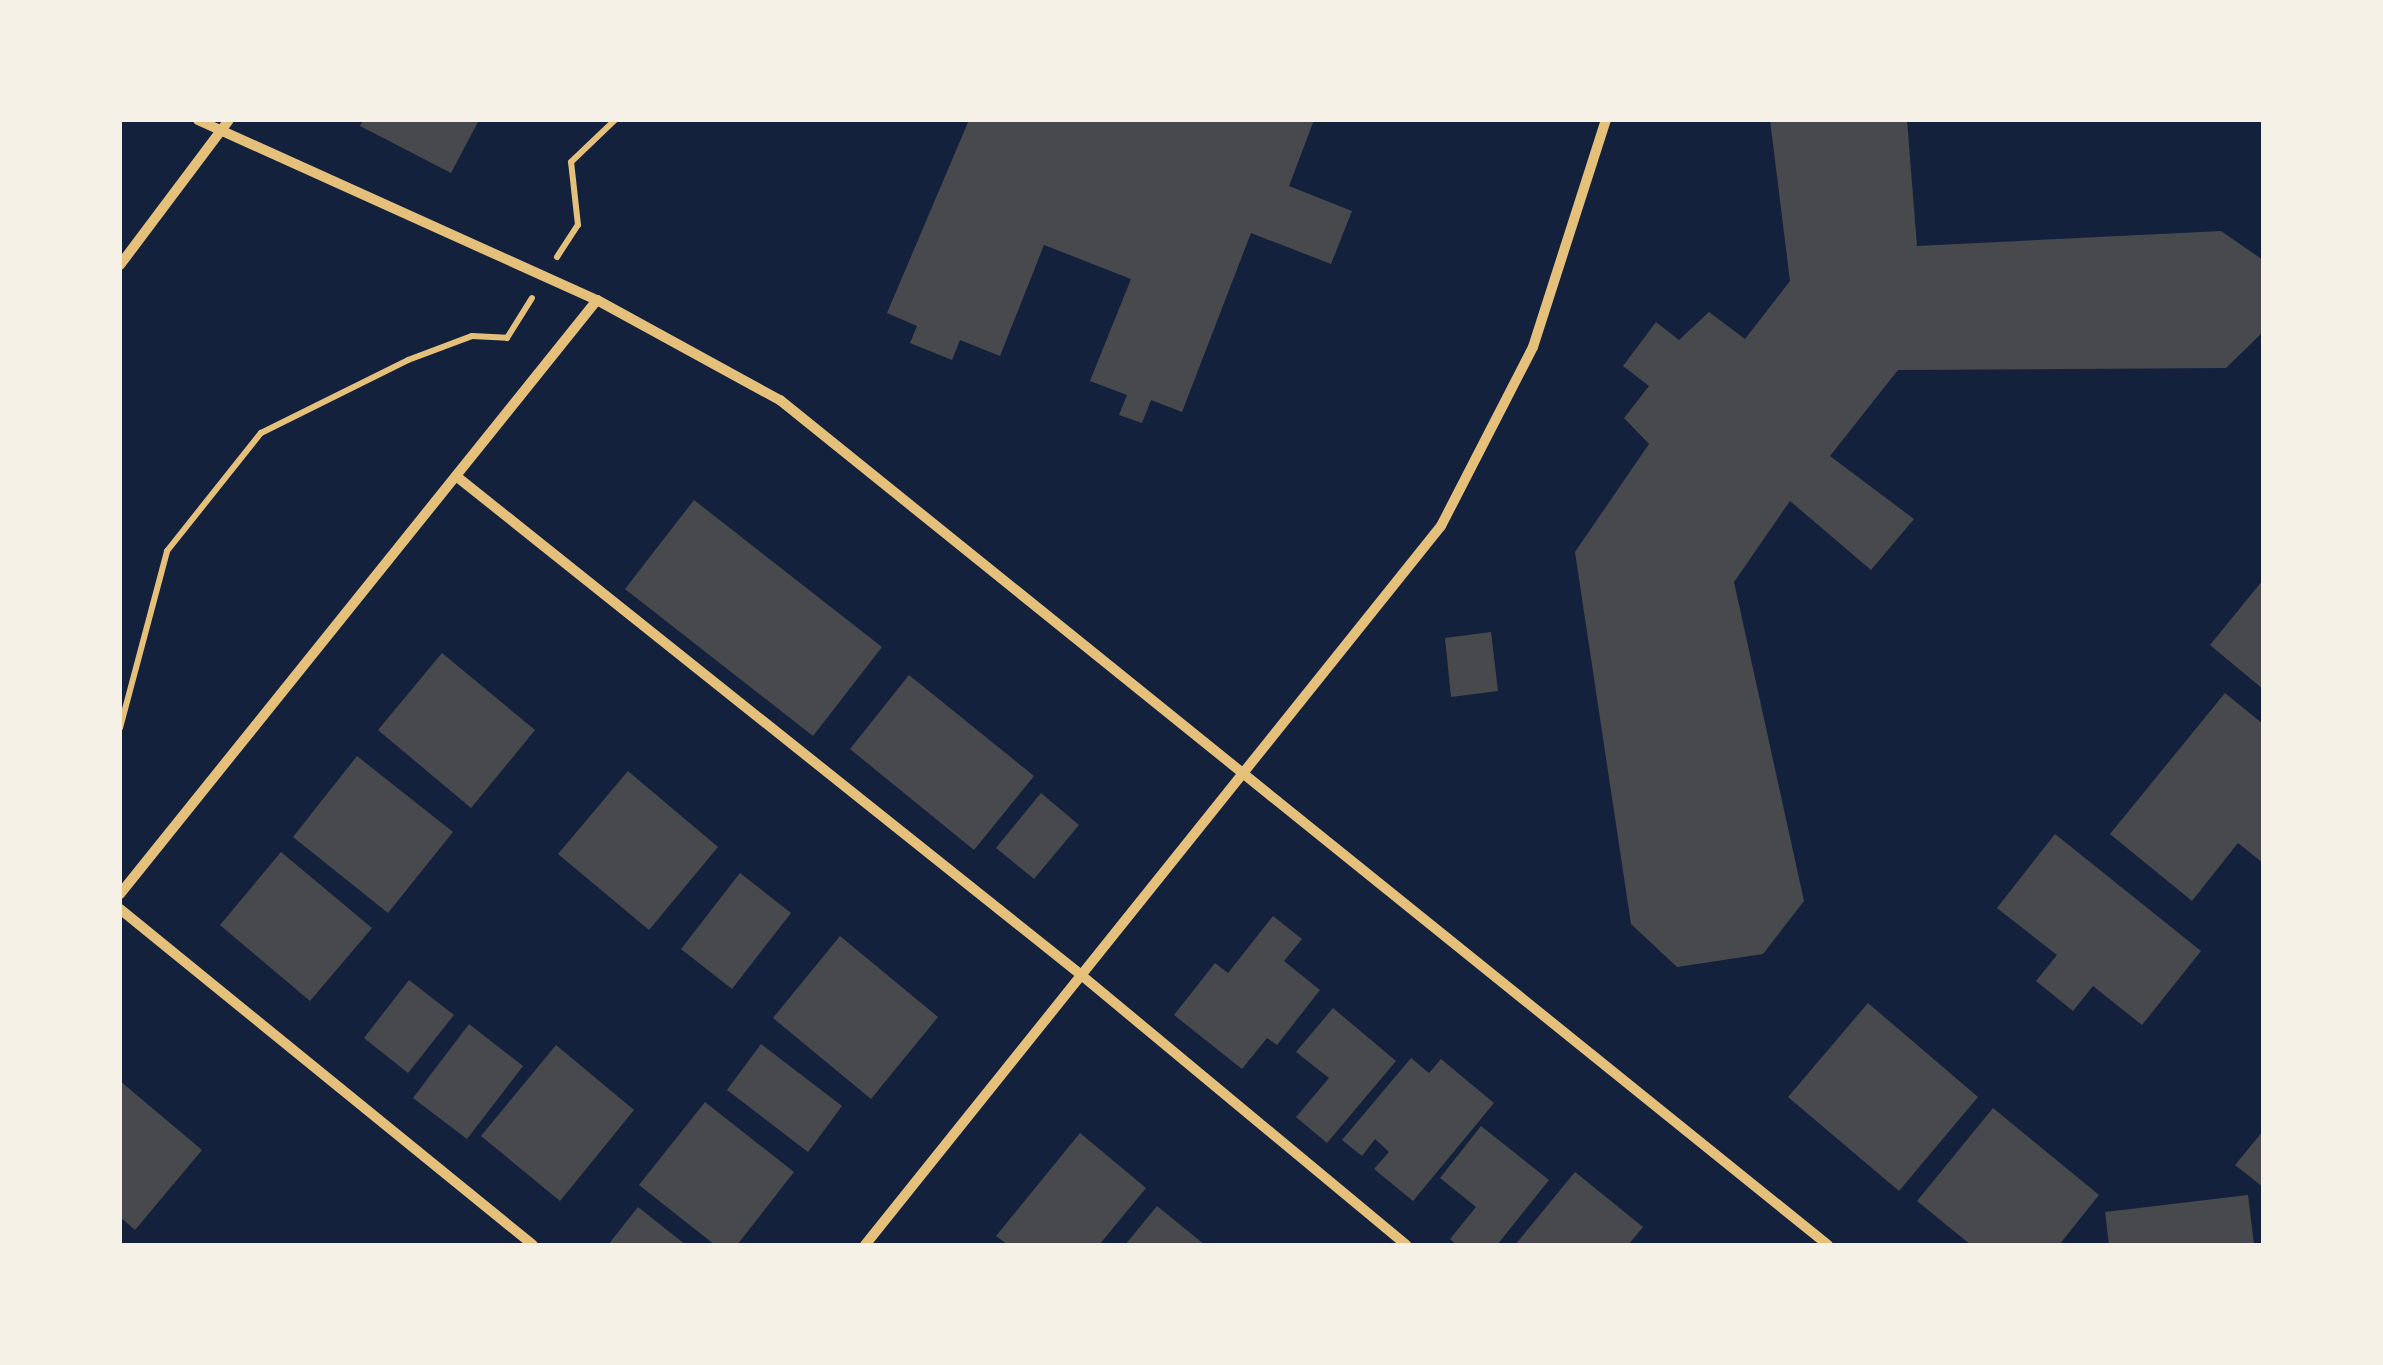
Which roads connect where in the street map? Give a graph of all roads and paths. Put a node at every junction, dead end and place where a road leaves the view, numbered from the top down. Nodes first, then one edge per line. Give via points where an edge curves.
1 (198, 120) edge
2 (229, 120) edge
3 (615, 120) edge
4 (1606, 120) edge
5 (220, 131) junction
6 (120, 265) edge
7 (545, 276) junction
8 (597, 300) junction
9 (456, 476) junction
10 (120, 728) edge
11 (1242, 768) junction
12 (120, 894) edge
13 (120, 910) edge
14 (1080, 974) junction
15 (533, 1245) edge
16 (865, 1245) edge
17 (1406, 1245) edge
18 (1828, 1245) edge

1 - 5 street
2 - 5 street
3 - 7 path via 571,162 578,225
4 - 11 street via 1533,347 1441,526
5 - 6 street
5 - 7 street
7 - 8 street
7 - 10 path via 507,338 472,336 408,360 261,433 167,551
8 - 9 street
8 - 11 street via 780,400
9 - 12 street
9 - 14 street
11 - 14 street
11 - 18 street
13 - 15 street
14 - 16 street
14 - 17 street

